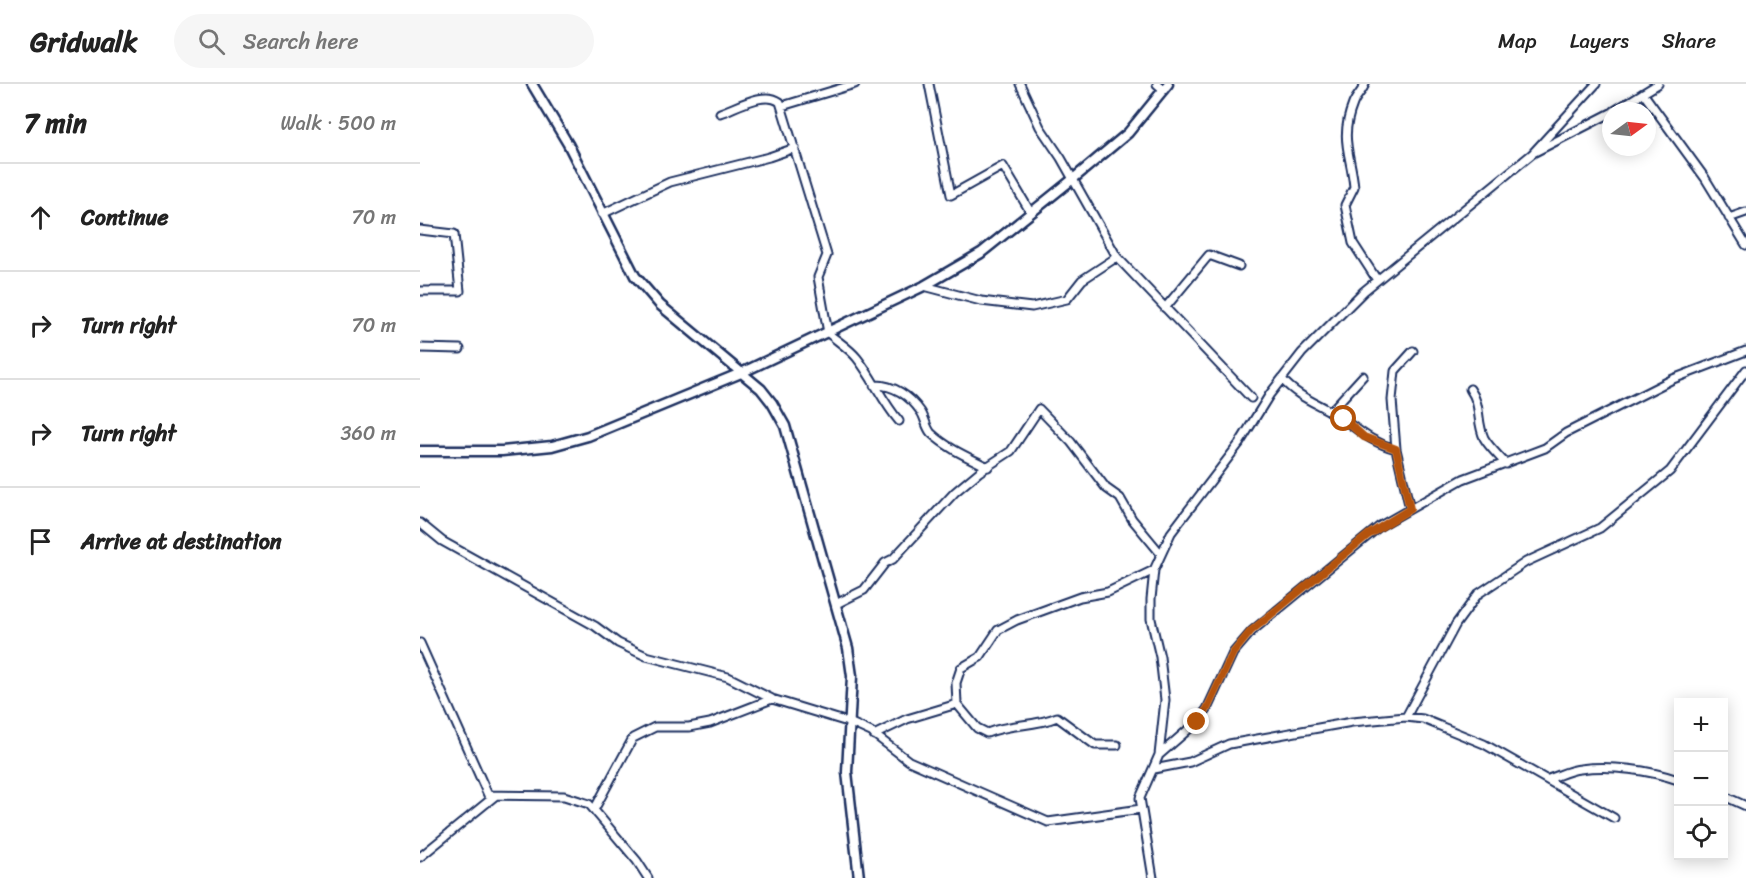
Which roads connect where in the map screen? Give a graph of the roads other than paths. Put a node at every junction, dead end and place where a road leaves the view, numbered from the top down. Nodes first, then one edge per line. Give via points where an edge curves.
1 (532, 84) edge
2 (855, 84) edge
3 (929, 84) edge
4 (1020, 84) edge
5 (1365, 84) edge
6 (1596, 84) edge
7 (1658, 84) edge
8 (1163, 86) edge
9 (835, 87) edge
10 (1643, 93) junction
11 (1628, 102) edge
12 (782, 106) junction
13 (720, 113) dead end
14 (1602, 117) edge
15 (795, 148) junction
16 (1532, 153) junction
17 (1073, 179) junction
18 (1746, 212) edge
19 (1031, 213) junction
20 (602, 214) junction
21 (1729, 218) junction
22 (420, 230) edge
23 (1746, 245) edge
24 (1116, 257) junction
25 (1239, 266) dead end
26 (1377, 280) junction
27 (924, 286) junction
28 (420, 291) edge
29 (1165, 308) junction
30 (828, 333) junction
31 (420, 348) edge
32 (460, 349) dead end
33 (1413, 351) dead end
34 (1746, 351) edge
35 (1746, 370) edge
36 (741, 373) junction
37 (1363, 376) dead end
38 (1282, 379) junction
39 (874, 385) junction
40 (1470, 389) dead end
41 (1251, 398) dead end
42 (1330, 412) junction
43 (898, 421) dead end
44 (1396, 449) junction
45 (420, 451) edge
46 (1506, 464) junction
47 (988, 467) junction
48 (1410, 509) junction
49 (420, 523) edge
50 (1161, 554) junction
51 (1154, 570) junction
52 (836, 604) junction
53 (420, 643) edge
54 (772, 699) junction
55 (957, 704) junction
56 (1406, 717) junction
57 (851, 723) junction
58 (874, 735) junction
59 (1117, 745) dead end
60 (1160, 755) junction
61 (1154, 769) junction
62 (1548, 779) junction
63 (1674, 779) edge
64 (495, 796) junction
65 (1728, 798) edge
66 (1746, 806) edge
67 (1141, 809) junction
68 (594, 810) junction
69 (1614, 818) dead end
70 (420, 857) edge
71 (648, 878) edge
72 (860, 878) edge
73 (1153, 878) edge

1 - 20 street via 568,144
2 - 9 street
3 - 19 street via 951,195 1003,166
4 - 17 street via 1040,128
5 - 26 street via 1354,100 1346,132 1354,187 1345,205 1353,243
6 - 16 street
7 - 10 street
8 - 17 street via 1128,133
9 - 12 street
10 - 11 street
10 - 21 street
12 - 13 street via 775,98 757,99
12 - 15 street
14 - 16 street
15 - 20 street via 670,182
15 - 30 street via 827,255 818,277
16 - 26 street
17 - 19 street
17 - 24 street
18 - 21 street
19 - 27 street via 981,253
20 - 36 street via 635,276 660,305
21 - 23 street
22 - 28 street via 454,234 460,291
24 - 27 street via 1082,280 1067,298 1032,307 981,301
24 - 29 street
25 - 29 street via 1209,255
26 - 38 street via 1349,304
27 - 30 street
29 - 41 street
30 - 36 street
30 - 39 street via 855,356
31 - 32 street
33 - 44 street via 1395,371 1392,400
34 - 46 street via 1672,379 1566,433 1545,448
35 - 56 street via 1670,471 1600,528 1526,562 1478,594 1456,624
36 - 45 street via 588,436 552,446 502,451
36 - 52 street via 761,389 785,426
37 - 42 street
38 - 42 street via 1294,393
38 - 50 street via 1239,444 1171,533
39 - 43 street
39 - 47 street via 886,384 907,396 922,413 929,431 944,444
40 - 46 street via 1479,403 1485,440
42 - 44 street via 1364,437
44 - 48 street
46 - 48 street via 1463,478
47 - 50 street via 1011,451 1039,409 1071,442 1106,488 1120,498
47 - 52 street via 956,492 885,563 870,584
48 - 60 street via 1368,535 1251,631 1233,653 1207,709
49 - 54 street via 442,541 595,626 618,643 646,656 728,677
50 - 51 street
51 - 55 street via 1108,592 1080,597 998,630 980,657 962,668 956,683
51 - 60 street via 1151,619 1165,700
52 - 57 street via 852,676
53 - 64 street via 484,790
54 - 57 street
54 - 68 street via 710,723 655,727 633,738
55 - 58 street via 907,719
55 - 59 street via 977,728 987,733 1057,717 1095,745
56 - 61 street via 1352,722 1229,744 1190,762
56 - 62 street via 1423,719 1484,744
57 - 58 street
57 - 72 street via 847,772
58 - 67 street via 909,761 1048,822
60 - 61 street
61 - 67 street via 1140,798
62 - 63 street via 1579,769 1659,774
62 - 69 street
64 - 68 street via 564,796 589,804
64 - 70 street
65 - 66 street
67 - 73 street
68 - 71 street

